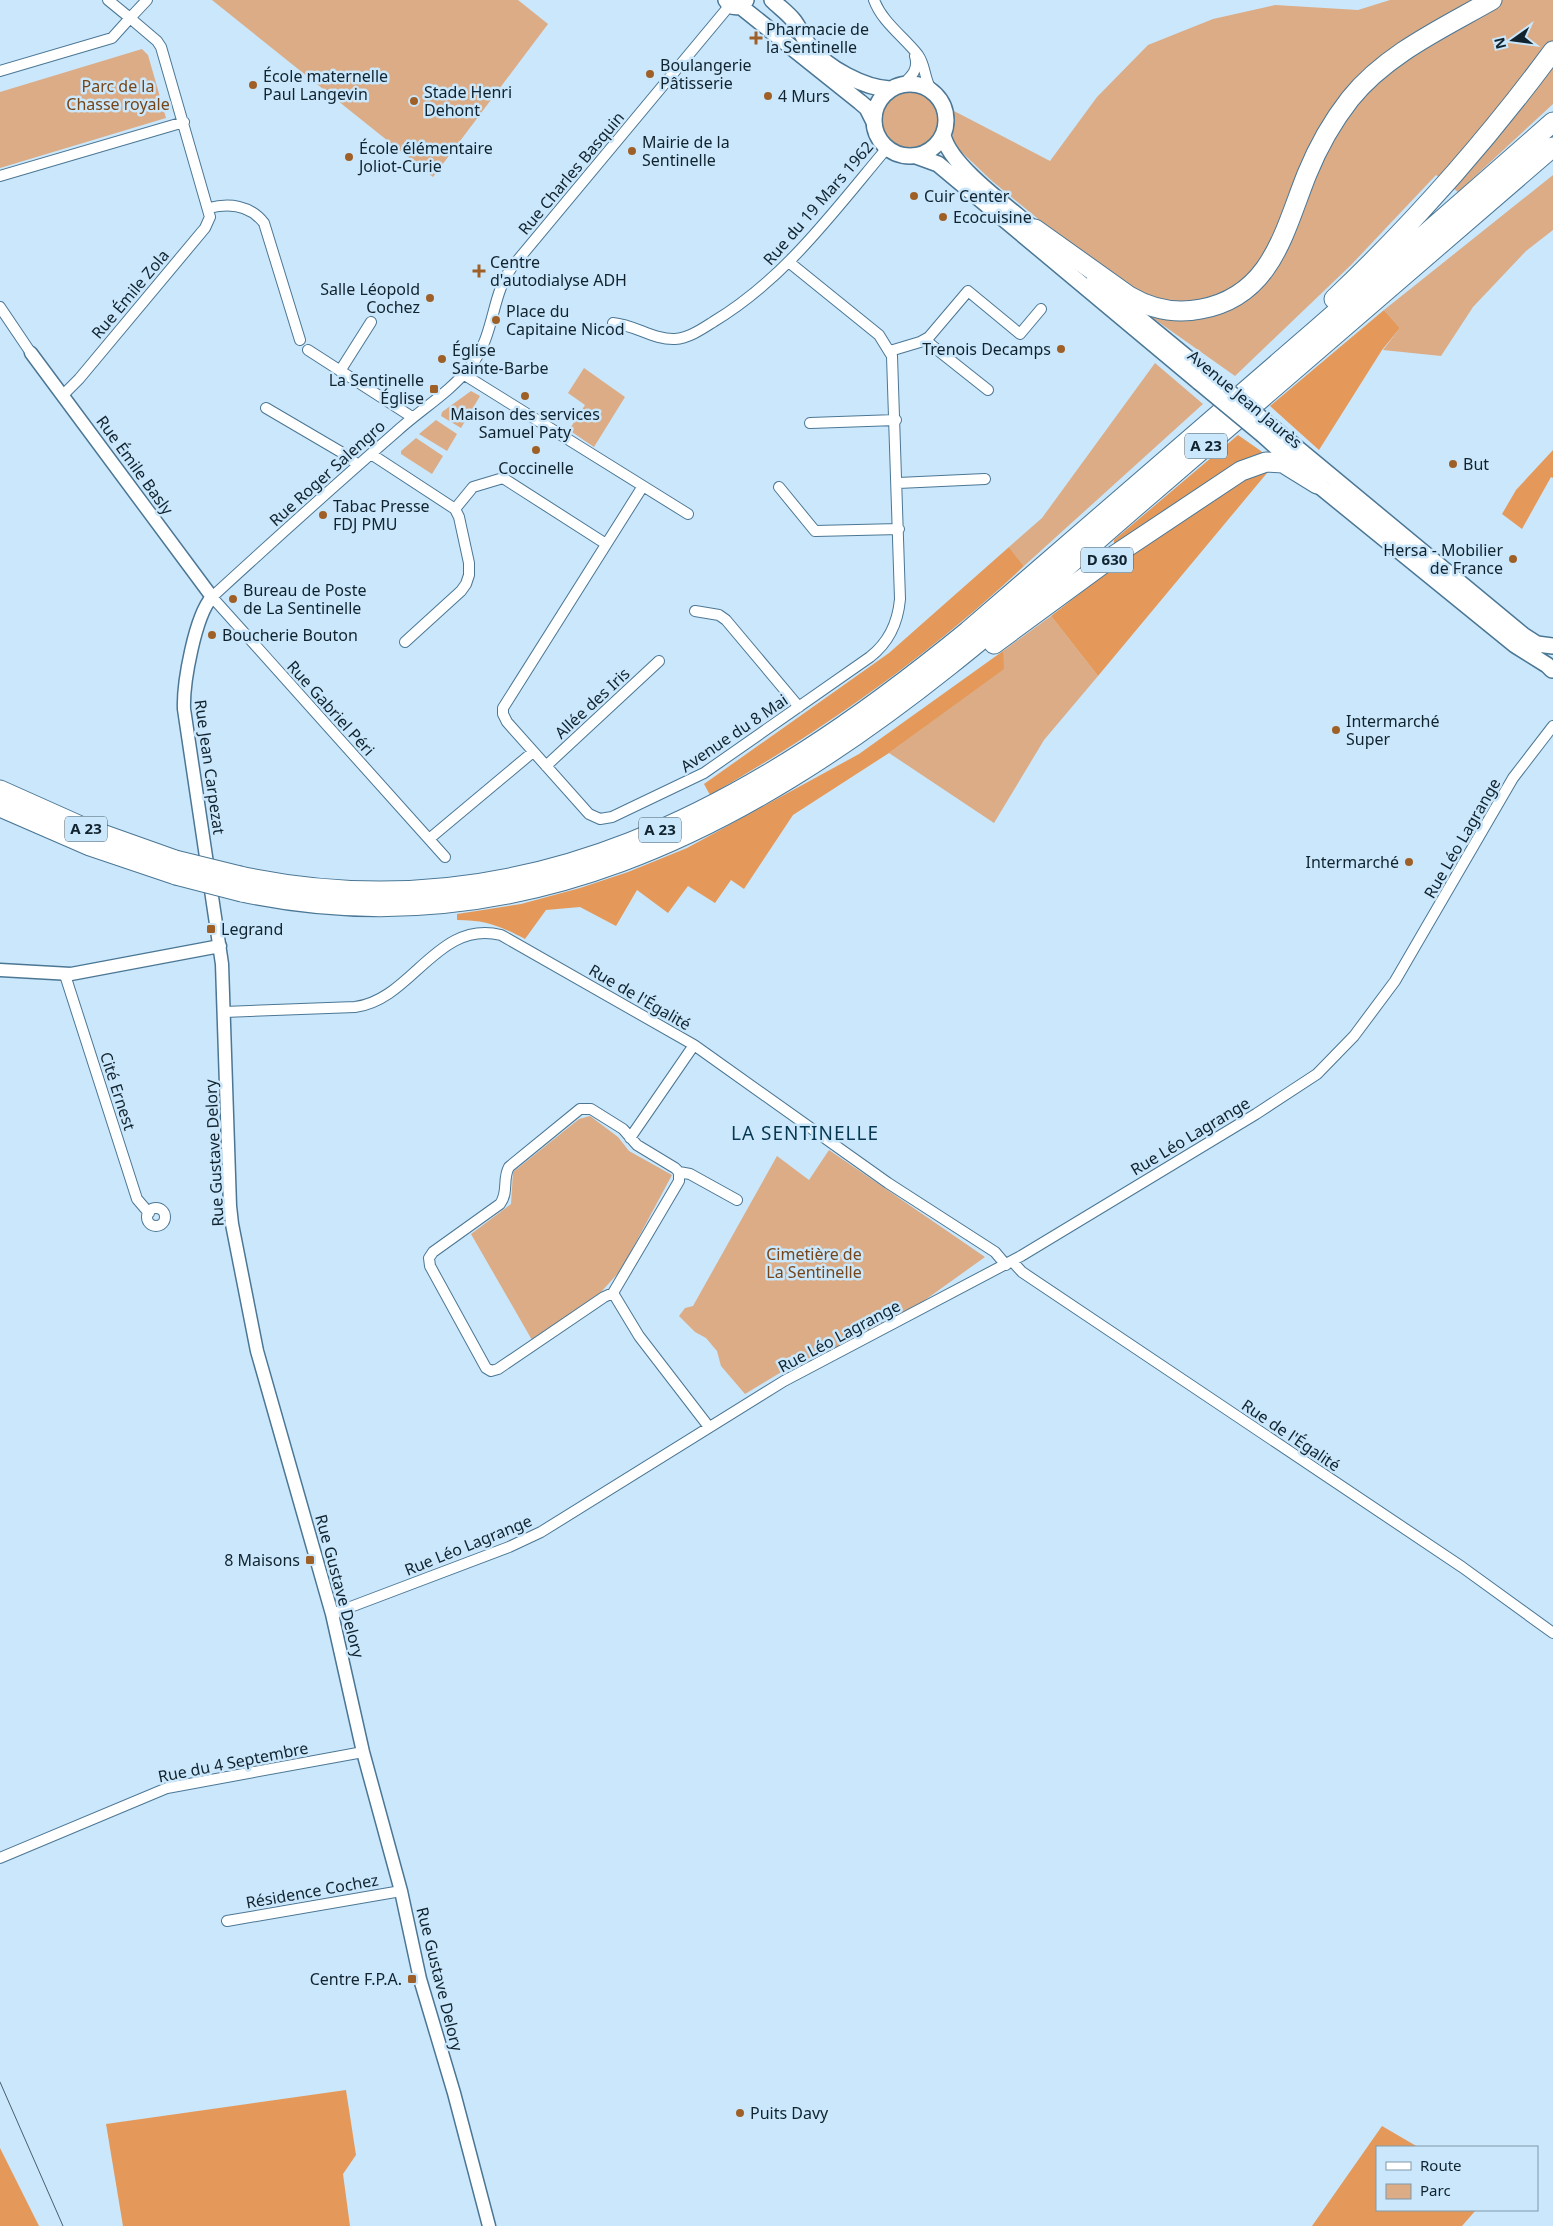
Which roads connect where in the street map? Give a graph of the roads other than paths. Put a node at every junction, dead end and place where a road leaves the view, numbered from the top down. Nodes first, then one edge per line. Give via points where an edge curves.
1 (108, 0) edge
2 (147, 0) edge
3 (772, 0) edge
4 (874, 0) edge
5 (1492, 0) edge
6 (736, 3) edge
7 (130, 18) junction
8 (911, 48) junction
9 (1553, 51) edge
10 (0, 71) edge
11 (897, 87) junction
12 (932, 91) junction
13 (184, 122) junction
14 (874, 122) junction
15 (1553, 122) edge
16 (943, 135) junction
17 (1553, 147) edge
18 (886, 148) junction
19 (916, 156) junction
20 (0, 176) edge
21 (209, 208) junction
22 (1035, 229) junction
23 (790, 263) junction
24 (0, 307) edge
25 (1042, 309) dead end
26 (371, 322) dead end
27 (613, 323) dead end
28 (300, 340) dead end
29 (925, 340) junction
30 (308, 350) dead end
31 (890, 351) junction
32 (31, 352) joint
33 (340, 371) junction
34 (463, 374) junction
35 (1203, 378) junction
36 (988, 390) dead end
37 (63, 395) junction
38 (1235, 400) junction
39 (266, 408) dead end
40 (412, 417) junction
41 (896, 420) junction
42 (810, 423) dead end
43 (1268, 432) junction
44 (371, 454) junction
45 (358, 465) junction
46 (985, 479) dead end
47 (898, 483) junction
48 (1317, 484) junction
49 (643, 486) junction
50 (779, 487) dead end
51 (455, 509) junction
52 (688, 514) dead end
53 (899, 528) junction
54 (606, 544) junction
55 (212, 596) junction
56 (696, 611) dead end
57 (405, 642) dead end
58 (1553, 646) edge
59 (659, 661) dead end
60 (1553, 667) edge
61 (907, 699) junction
62 (799, 707) junction
63 (1553, 726) edge
64 (533, 752) junction
65 (546, 766) junction
66 (0, 790) edge
67 (0, 807) edge
68 (429, 839) junction
69 (445, 857) dead end
70 (176, 867) junction
71 (241, 884) junction
72 (220, 946) junction
73 (0, 970) edge
74 (65, 975) junction
75 (224, 1012) junction
76 (694, 1045) junction
77 (630, 1138) junction
78 (679, 1172) junction
79 (737, 1200) dead end
80 (149, 1213) dead end
81 (1009, 1263) junction
82 (613, 1293) junction
83 (709, 1427) junction
84 (332, 1614) junction
85 (1553, 1633) edge
86 (364, 1752) junction
87 (0, 1858) edge
88 (401, 1891) junction
89 (227, 1921) dead end
90 (489, 2226) edge

1 - 7 street
2 - 7 street
3 - 11 main road via 791,17 822,58 862,84
4 - 8 street
5 - 22 highway via 1400,55 1352,97 1319,146 1272,262 1253,284 1228,301 1184,311 1142,303
6 - 14 main road via 860,102
6 - 34 street, Rue Charles Basquin via 512,266 501,288 490,331
7 - 10 street via 112,38
7 - 13 street via 161,47
8 - 11 street via 916,69
8 - 12 street via 920,59
9 - 38 highway via 1444,184 1338,296 1248,379
11 - 12 main road via 918,85
11 - 14 main road via 879,102
12 - 16 main road via 945,111
13 - 20 street
13 - 21 street
14 - 18 main road via 878,138
15 - 38 highway, A 23
16 - 19 main road via 932,149
16 - 22 main road, Avenue Jean Jaurès / D 630 via 947,148 962,166
17 - 61 highway, A 23 via 988,634
18 - 19 main road via 902,155
18 - 23 street, Rue du 19 Mars 1962
19 - 35 main road, Avenue Jean Jaurès / D 630 via 938,164
21 - 28 street via 237,206 264,223
21 - 37 street, Rue Émile Zola via 210,217 205,228
22 - 35 main road, Avenue Jean Jaurès / D 630
23 - 27 street, Rue du 19 Mars 1962 via 733,310 684,338 662,338 632,326
23 - 31 street, Avenue du 8 Mai via 879,336
24 - 32 street
25 - 29 street via 1020,334 968,291
26 - 33 street
29 - 31 street
29 - 36 street
30 - 33 street
31 - 41 street, Avenue du 8 Mai via 894,366
32 - 37 street, Rue Émile Basly
33 - 40 street
34 - 40 street, Rue Roger Salengro
34 - 49 street
35 - 43 main road, Avenue Jean Jaurès / D 630, bridge
37 - 55 street, Rue Émile Basly
38 - 71 highway, A 23 via 925,666 810,749 687,818 576,862 521,877 467,886 397,891
39 - 45 street
40 - 44 street, Rue Roger Salengro
41 - 42 street
41 - 47 street, Avenue du 8 Mai
43 - 48 main road, Avenue Jean Jaurès / D 630
43 - 58 main road, Avenue Jean Jaurès / D 630 via 1523,635 1538,644
44 - 45 street, Rue Roger Salengro
44 - 51 street
45 - 55 street, Rue Roger Salengro
46 - 47 street
47 - 53 street, Avenue du 8 Mai
48 - 60 main road, Avenue Jean Jaurès / D 630 via 1515,645
48 - 61 highway, D 630 via 1283,463 1266,462 1240,471 1115,555 943,682
49 - 52 street
49 - 54 street, Avenue du 8 Mai
50 - 53 street via 815,531
51 - 54 street via 472,487 503,478
51 - 57 street via 469,563 466,584
53 - 62 street, Avenue du 8 Mai via 900,599 890,634 870,658
54 - 64 street, Avenue du 8 Mai via 502,708 507,722
55 - 68 street, Rue Gabriel Péri
55 - 72 street, Rue Jean Carpezat via 200,621 186,673 184,700
56 - 62 street via 719,615 726,620
59 - 65 street, Allée des Iris
61 - 71 highway, A 23 via 814,765 736,811 657,849 579,878 504,896 418,906 340,905 281,899
62 - 65 street, Avenue du 8 Mai via 704,773 612,817 600,819 589,814
63 - 81 street, Rue Léo Lagrange via 1513,778 1400,973 1360,1028 1329,1062 1256,1114
64 - 65 street, Avenue du 8 Mai
64 - 68 street
66 - 70 highway, A 23
67 - 70 highway, A 23 via 109,854
68 - 69 street, Rue Gabriel Péri
70 - 71 highway, A 23, bridge
72 - 74 street
72 - 75 street, Rue Gustave Delory
73 - 74 street
74 - 80 street, Cité Ernest via 137,1199
75 - 76 street, Rue de l'Égalité via 368,1005 391,993 450,942 466,935 490,933 510,939
75 - 84 street, Rue Gustave Delory via 232,1224 257,1351
76 - 77 street
76 - 81 street, Rue de l'Égalité via 888,1183
77 - 78 street
77 - 82 street via 622,1129 591,1110 577,1110 509,1167 500,1204 429,1258 431,1268 486,1368 491,1371 498,1370
78 - 79 street via 690,1174
78 - 82 street via 679,1181
81 - 83 street, Rue Léo Lagrange via 784,1381
81 - 85 street, Rue de l'Égalité via 1462,1567
82 - 83 street via 636,1331
83 - 84 street, Rue Léo Lagrange via 533,1536
84 - 86 street, Rue Gustave Delory
86 - 87 street, Rue du 4 Septembre via 167,1788
86 - 88 street, Rue Gustave Delory
88 - 89 street, Résidence Cochez
88 - 90 street, Rue Gustave Delory via 423,1993 452,2086

